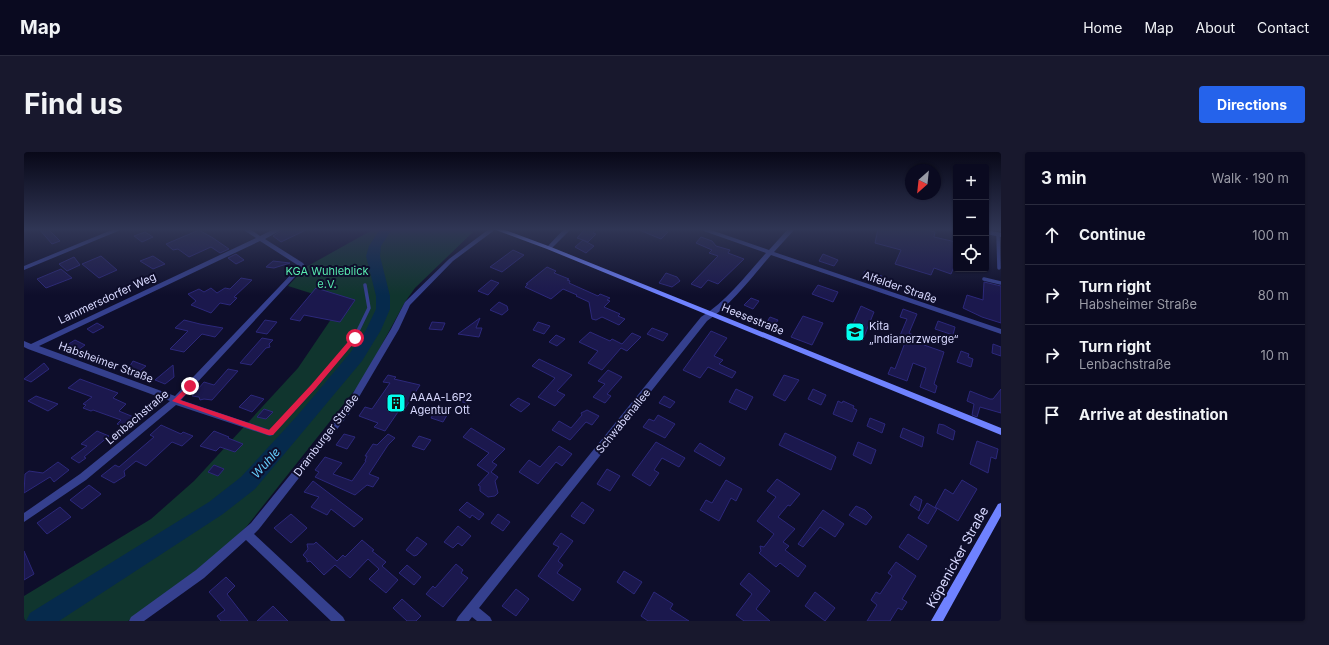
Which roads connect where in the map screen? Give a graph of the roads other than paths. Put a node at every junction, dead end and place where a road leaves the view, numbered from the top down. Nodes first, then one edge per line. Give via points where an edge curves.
1 (66, 251) edge
2 (234, 251) edge
3 (279, 251) edge
4 (463, 251) edge
5 (556, 251) edge
6 (764, 251) edge
7 (1000, 251) edge
8 (770, 253) junction
9 (24, 268) edge
10 (999, 268) dead end
11 (984, 279) dead end
12 (1001, 283) edge
13 (365, 285) dead end
14 (712, 314) junction
15 (1001, 332) edge
16 (28, 345) edge
17 (175, 401) junction
18 (1001, 432) edge
19 (270, 433) joint
20 (1001, 507) edge
21 (24, 518) edge
22 (247, 534) junction
23 (472, 609) junction
24 (135, 621) edge
25 (339, 621) edge
26 (462, 621) edge
27 (486, 621) edge
28 (938, 621) edge

1 - 9 street
2 - 16 street, Lammersdorfer Weg
3 - 17 street, Lenbachstraße via 302,266
4 - 22 street, Dramburger Straße via 407,304 346,412
5 - 14 street, Heesestraße
6 - 8 street, Alfelder Straße
7 - 10 lane
8 - 14 street, Schwabenallee
8 - 15 street, Alfelder Straße
11 - 12 lane
13 - 19 lane via 369,308 355,338 314,387
14 - 18 street, Heesestraße
14 - 23 street, Schwabenallee via 704,319
16 - 17 street, Habsheimer Straße via 171,397
17 - 19 street, Habsheimer Straße
17 - 21 street, Lenbachstraße via 84,477
20 - 28 street, Köpenicker Straße
22 - 24 street, Dramburger Straße via 200,574
22 - 25 street
23 - 26 street, Schwabenallee
23 - 27 street

